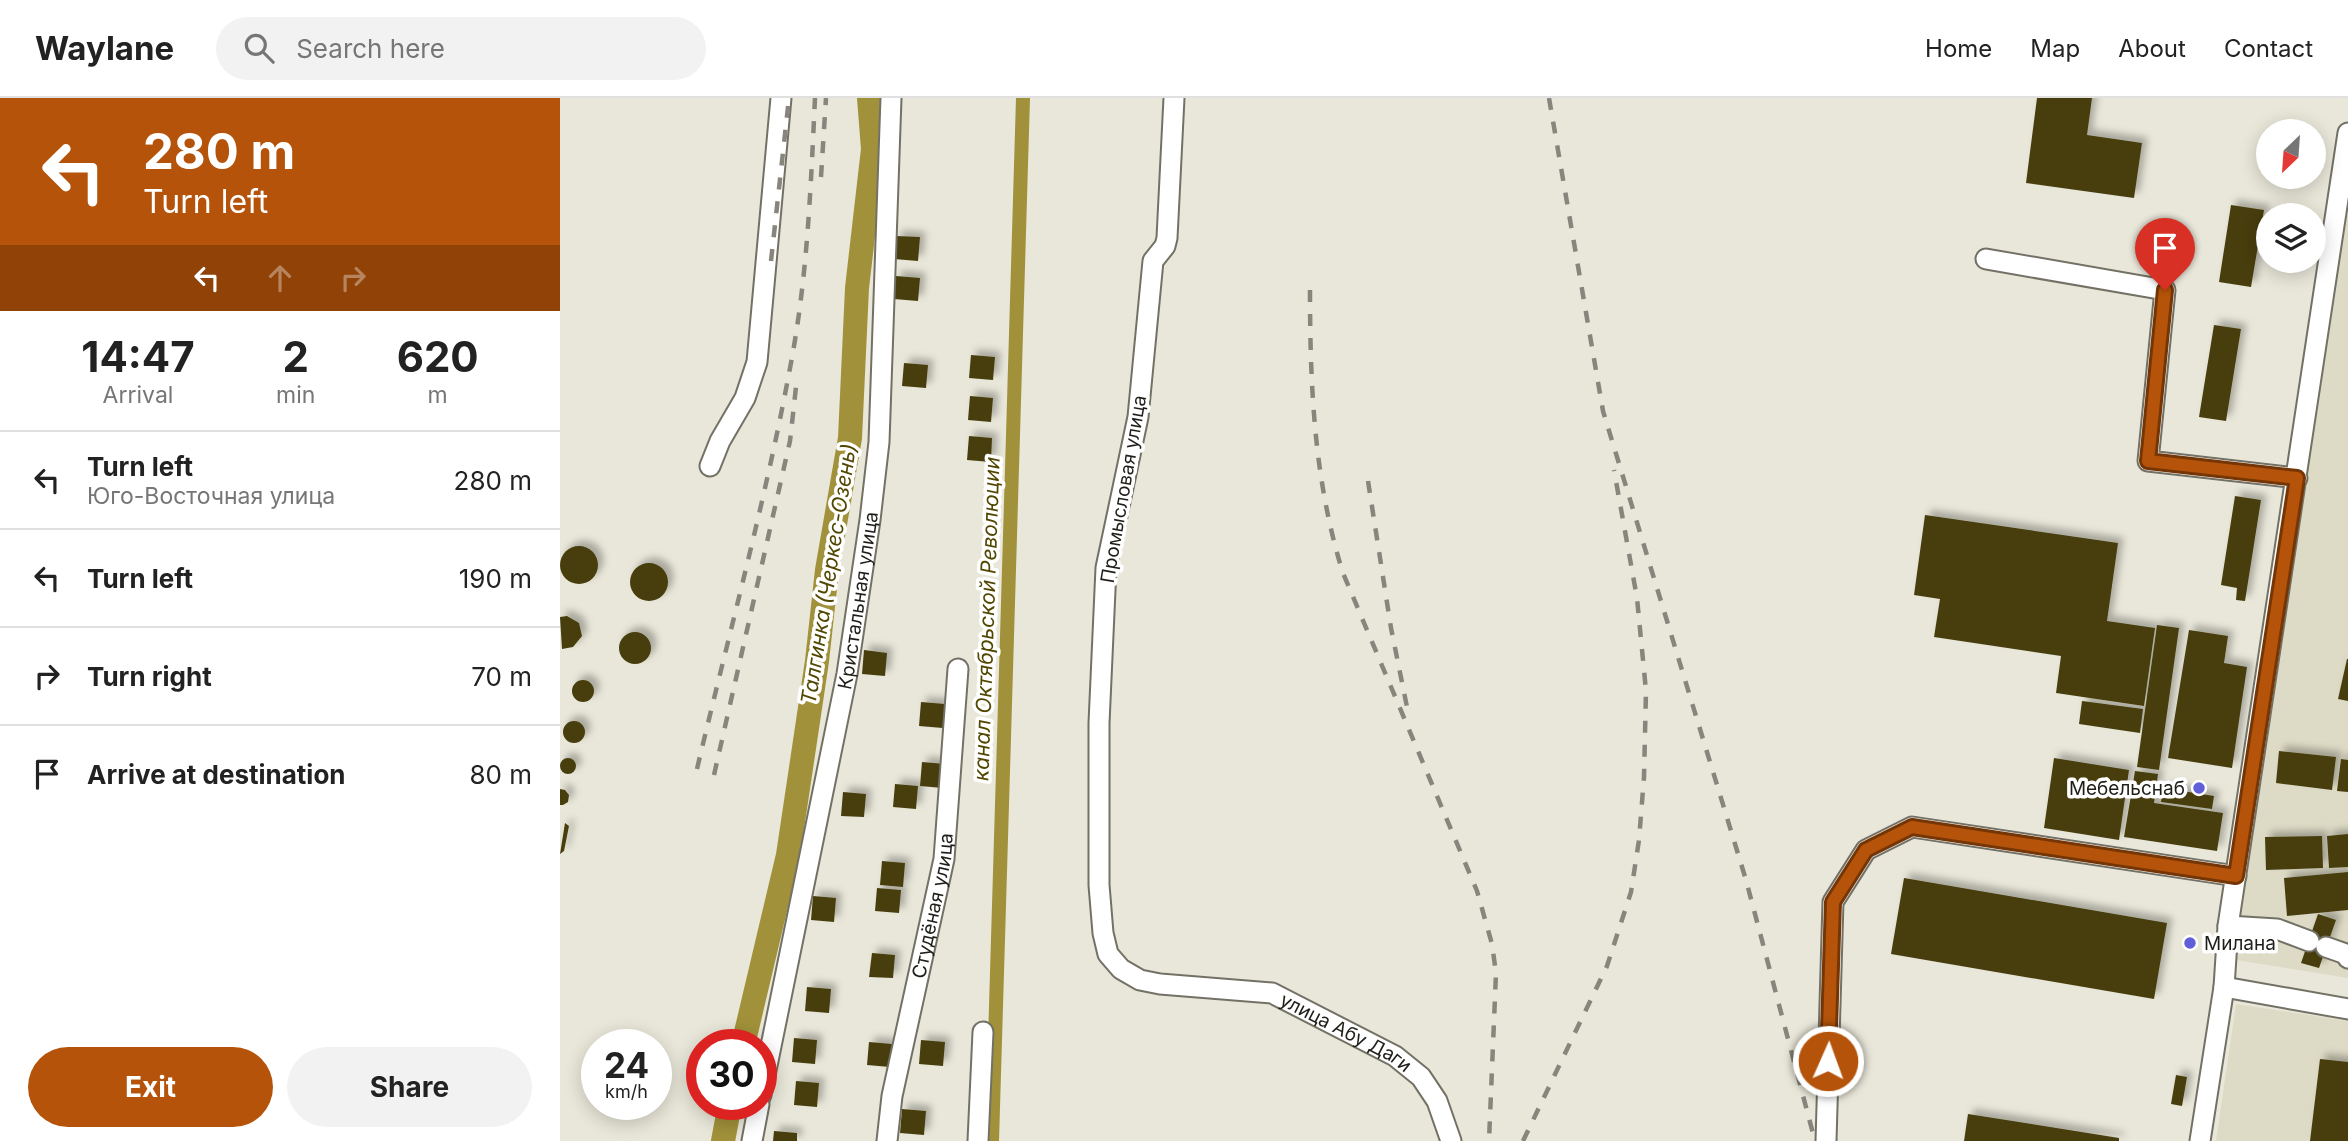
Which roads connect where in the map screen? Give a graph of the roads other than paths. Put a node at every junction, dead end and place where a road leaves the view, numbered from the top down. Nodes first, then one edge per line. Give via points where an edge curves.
1 (781, 98) edge
2 (891, 98) edge
3 (1174, 98) edge
4 (2348, 133) edge
5 (1986, 258) dead end
6 (710, 466) dead end
7 (2297, 478) junction
8 (958, 669) dead end
9 (2236, 876) junction
10 (1099, 885) joint
11 (2228, 926) junction
12 (2348, 958) edge
13 (2224, 987) junction
14 (2348, 1009) edge
15 (775, 1029) edge
16 (983, 1032) dead end
17 (756, 1120) edge
18 (752, 1141) edge
19 (887, 1141) edge
20 (978, 1141) edge
21 (1451, 1141) edge
22 (1826, 1141) edge
23 (2200, 1141) edge

1 - 6 street via 757,362 745,398
2 - 15 street, Кристальная улица via 879,442 870,520 848,674
3 - 10 street, Промысловая улица via 1167,238 1153,261 1138,417 1106,568 1099,723
4 - 7 street
5 - 7 street via 2165,290 2148,461
7 - 9 street
8 - 19 street, Студёная улица via 944,859 892,1096
9 - 11 street
9 - 22 street via 1912,827 1866,850 1833,902
10 - 21 street, улица Абу Даги via 1108,954 1121,970 1160,984 1272,993 1328,1020 1395,1056 1421,1077 1437,1101
11 - 12 street via 2277,929
11 - 13 street
13 - 14 street
13 - 23 street
16 - 20 street
17 - 18 street

